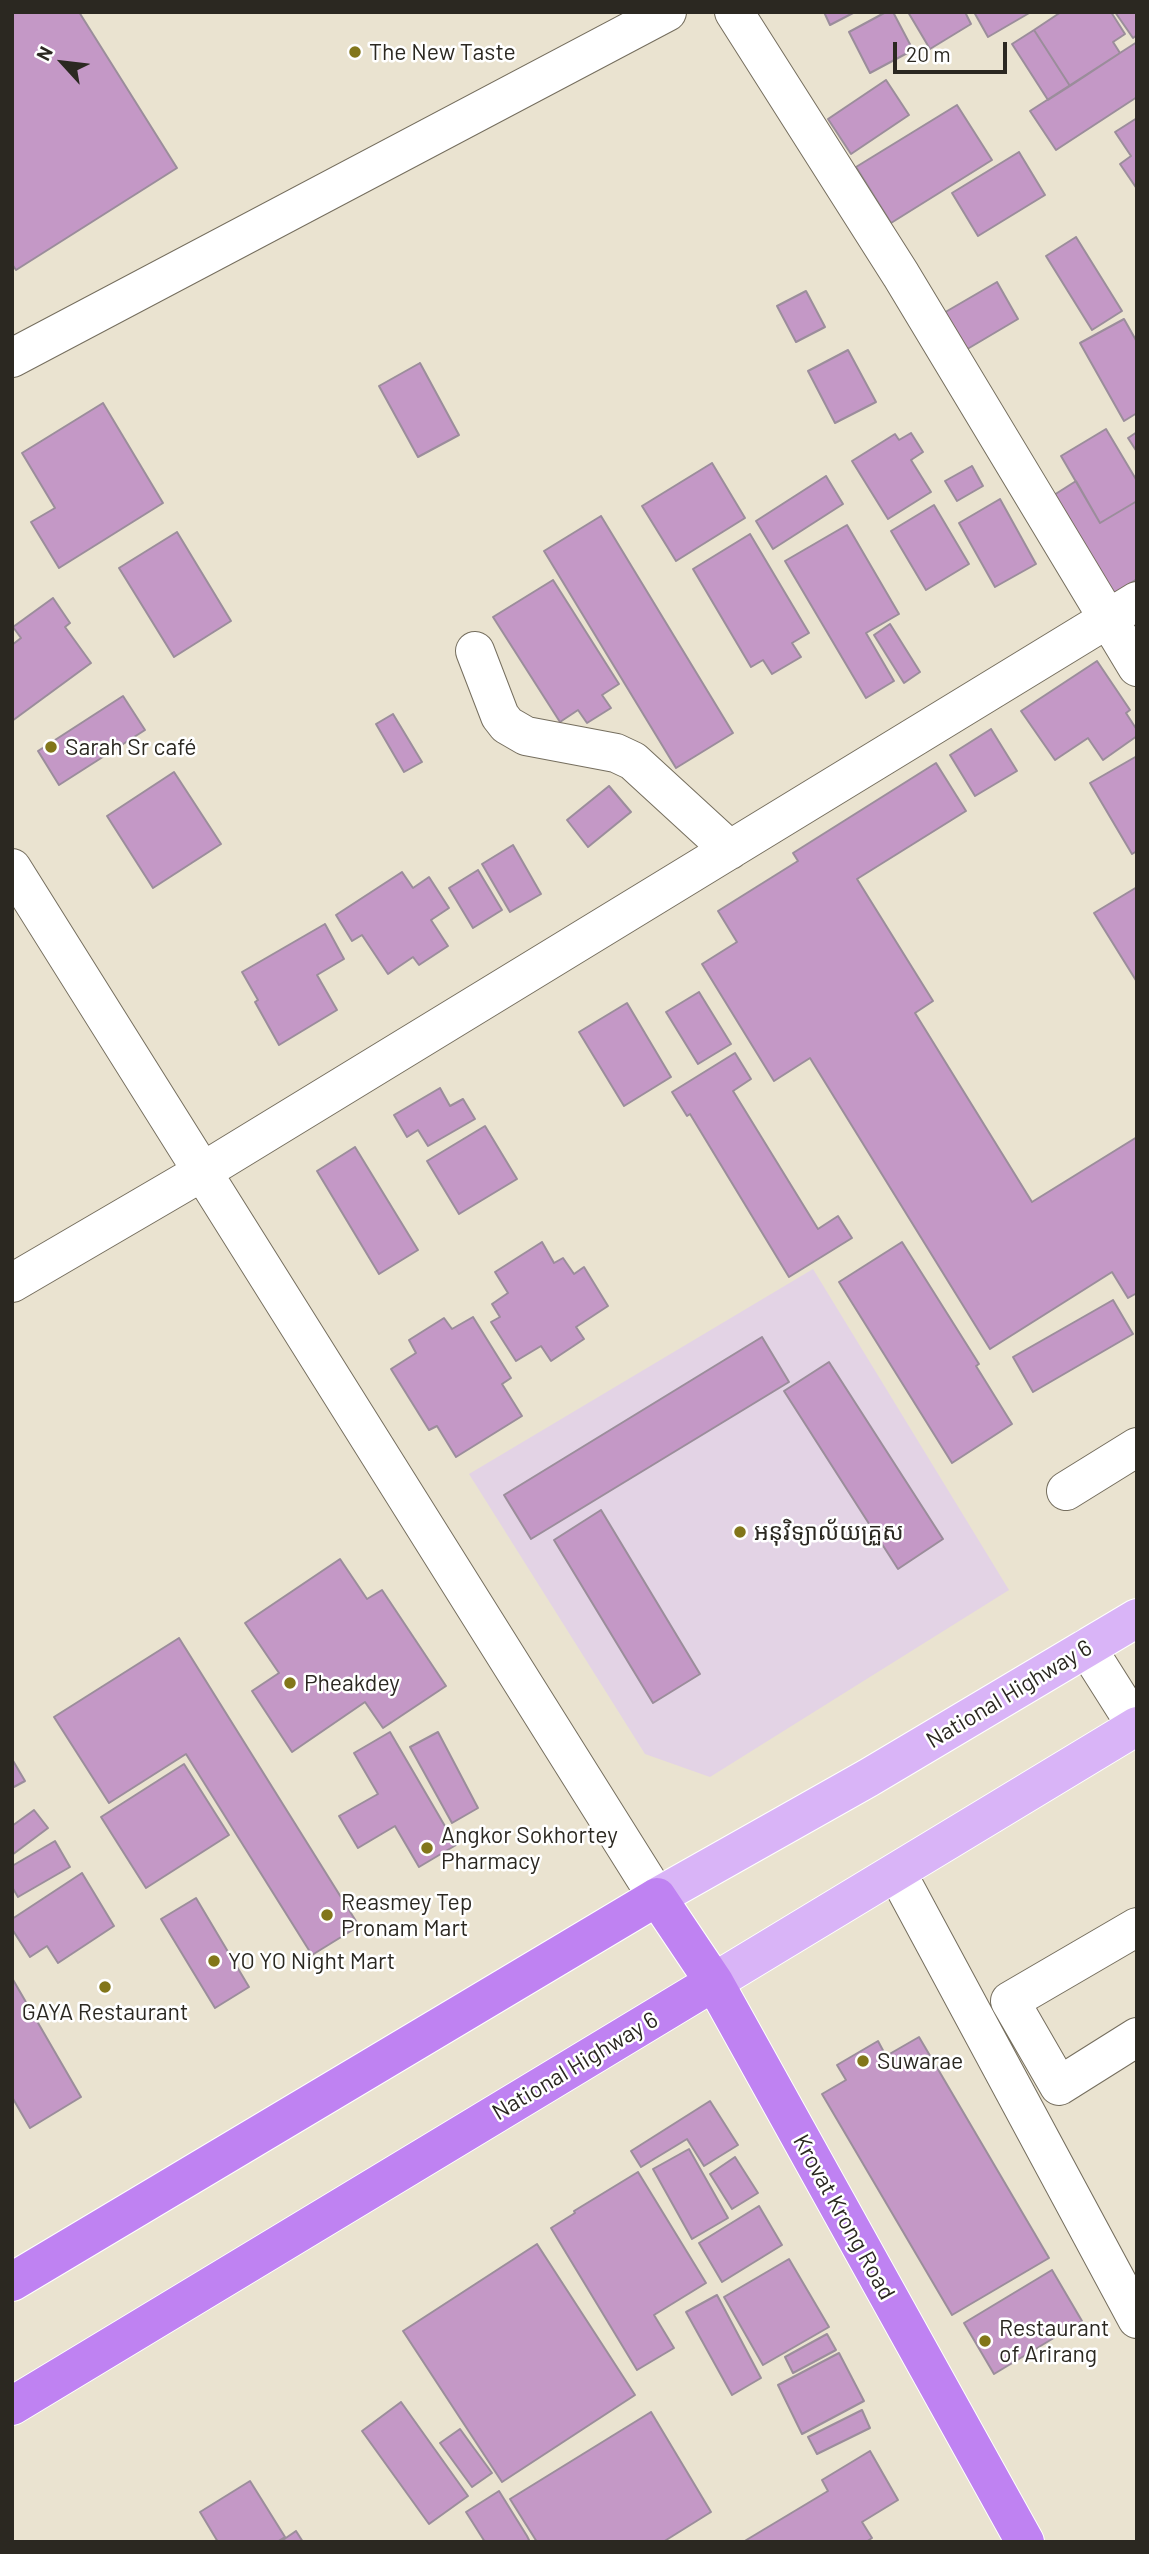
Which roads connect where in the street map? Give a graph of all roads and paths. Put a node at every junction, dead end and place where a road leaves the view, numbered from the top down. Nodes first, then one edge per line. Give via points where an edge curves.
1 (667, 12) edge
2 (734, 12) edge
3 (12, 358) edge
4 (1123, 609) edge
5 (475, 651) dead end
6 (1137, 667) edge
7 (730, 850) junction
8 (12, 868) edge
9 (202, 1172) junction
10 (12, 1283) edge
11 (1137, 1447) edge
12 (1066, 1491) dead end
13 (1137, 1618) edge
14 (1087, 1648) junction
15 (1137, 1726) edge
16 (897, 1873) junction
17 (657, 1897) junction
18 (1137, 1927) edge
19 (714, 1982) junction
20 (1137, 2038) edge
21 (12, 2282) edge
22 (1137, 2319) edge
23 (12, 2406) edge
24 (1025, 2542) edge

1 - 3 street
2 - 4 street via 908,286
4 - 6 street
4 - 7 street
5 - 7 street via 507,725 526,736 616,753 634,761
7 - 9 street
8 - 9 street
9 - 10 street
9 - 17 street
11 - 12 street
13 - 14 main road, National Highway 6
14 - 15 street
14 - 17 main road, National Highway 6
15 - 16 main road, National Highway 6
16 - 19 main road, National Highway 6
16 - 22 street
17 - 19 highway, Krovat Krong Road
17 - 21 highway, National Highway 6
18 - 20 street via 1010,2001 1059,2086
19 - 23 highway, National Highway 6
19 - 24 highway, Krovat Krong Road

